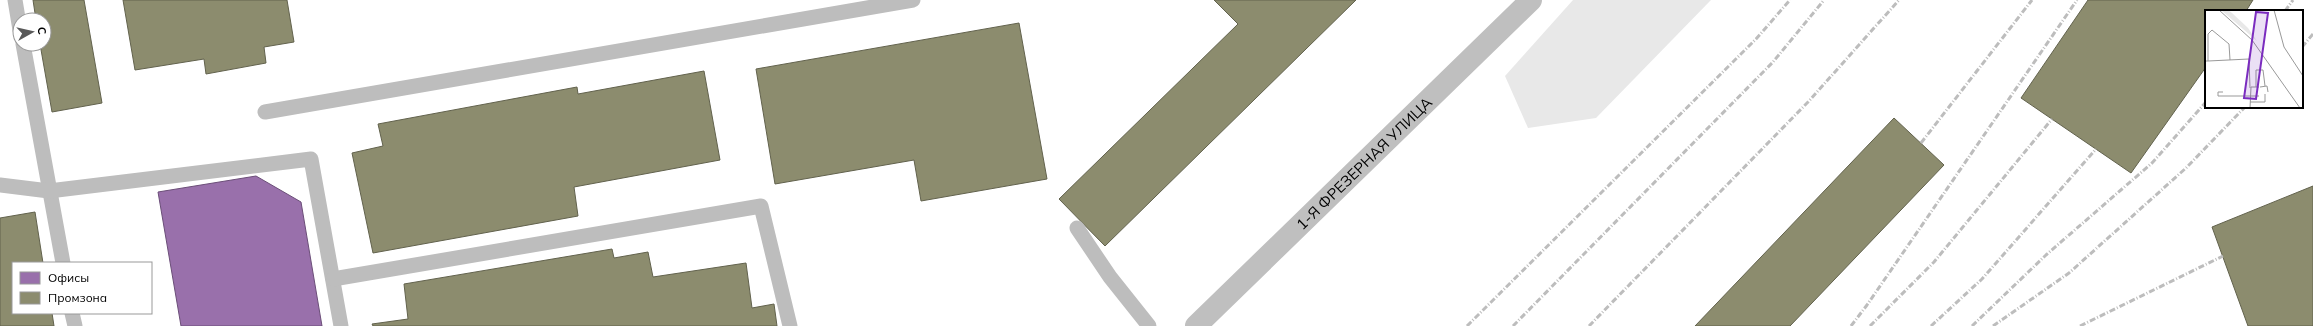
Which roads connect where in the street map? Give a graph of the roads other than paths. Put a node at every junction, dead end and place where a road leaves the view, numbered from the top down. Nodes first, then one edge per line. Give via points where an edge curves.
1 (15, 0) edge
2 (913, 0) edge
3 (1531, 0) edge
4 (17, 12) edge
5 (24, 52) edge
6 (264, 112) dead end
7 (0, 185) edge
8 (49, 191) junction
9 (1077, 228) dead end
10 (63, 262) edge
11 (333, 279) junction
12 (72, 314) edge
13 (75, 326) edge
14 (341, 326) edge
15 (790, 326) edge
16 (1149, 326) edge
17 (1196, 326) edge

1 - 4 lane
2 - 6 lane
3 - 17 street, 1-Я ФРЕЗЕРНАЯ УЛИЦА
5 - 8 lane
7 - 8 lane
8 - 10 lane
8 - 11 lane via 311,159
9 - 16 lane via 1110,277
11 - 14 lane
11 - 15 lane via 761,206
12 - 13 lane

